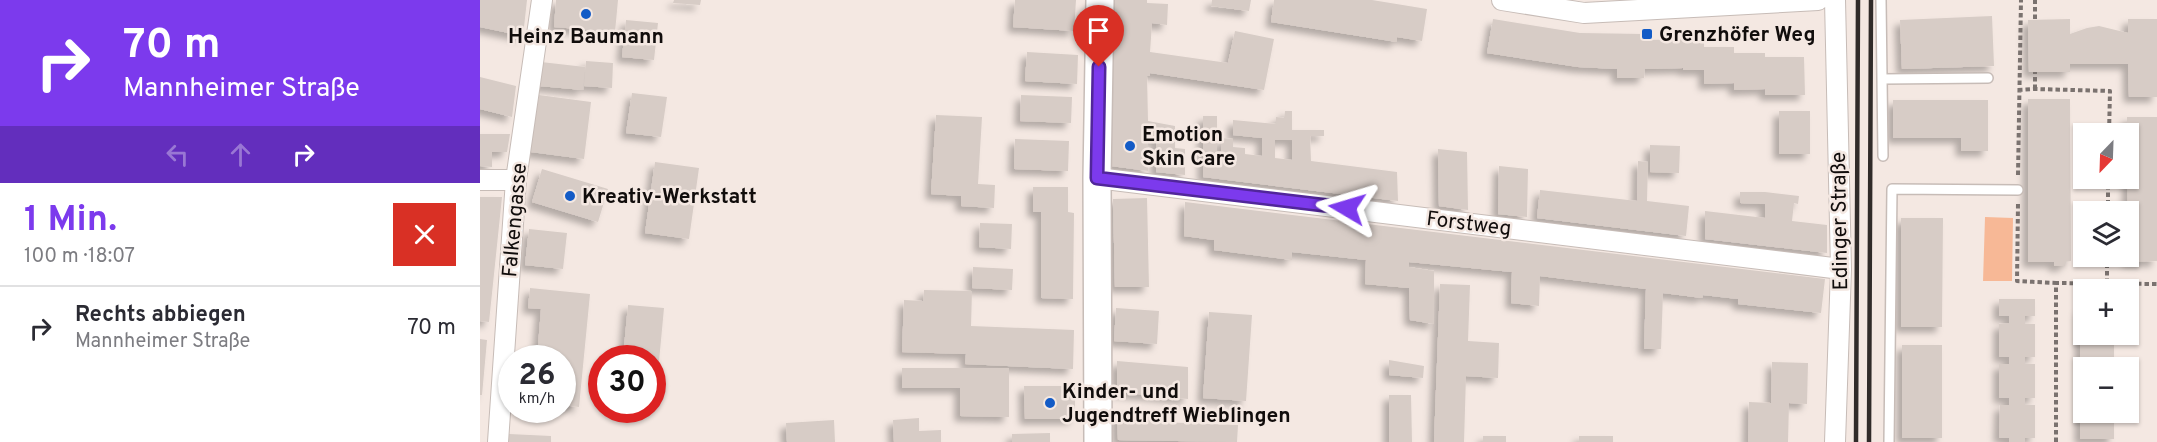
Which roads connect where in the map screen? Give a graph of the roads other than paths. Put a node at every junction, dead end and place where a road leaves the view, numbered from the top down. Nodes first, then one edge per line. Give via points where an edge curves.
1 (542, 0) edge
2 (1100, 0) edge
3 (1502, 0) edge
4 (1818, 0) edge
5 (1835, 0) edge
6 (1881, 0) edge
7 (1609, 6) edge
8 (1988, 78) dead end
9 (1883, 79) junction
10 (1883, 156) dead end
11 (1097, 178) junction
12 (480, 180) edge
13 (516, 180) junction
14 (2018, 190) road end
15 (1841, 269) junction
16 (498, 442) edge
17 (1098, 442) edge
18 (1835, 442) edge
19 (1888, 442) edge

1 - 13 street, Falkengasse
2 - 11 street
3 - 7 street via 1584,13
4 - 7 street
5 - 15 street, Edinger Straße
6 - 9 lane
8 - 9 lane
9 - 10 lane
11 - 15 street, Forstweg
11 - 17 street
12 - 13 street
13 - 16 street, Falkengasse
14 - 19 lane via 1892,189
15 - 18 street, Edinger Straße

